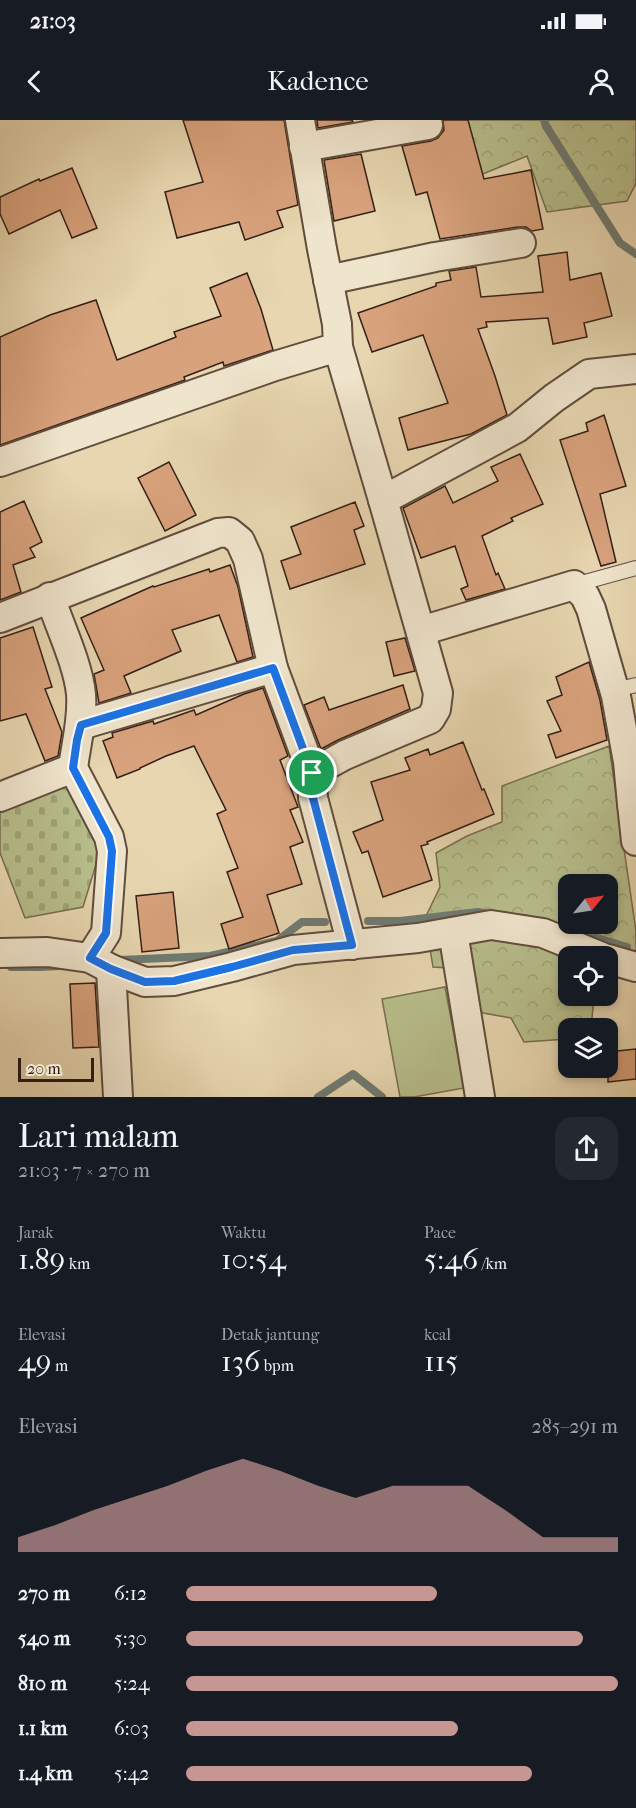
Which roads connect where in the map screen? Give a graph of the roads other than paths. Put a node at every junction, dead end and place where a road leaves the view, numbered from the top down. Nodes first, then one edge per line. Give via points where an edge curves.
1 (428, 125) dead end
2 (302, 134) edge
3 (522, 243) dead end
4 (328, 280) junction
5 (338, 347) junction
6 (636, 369) edge
7 (0, 462) edge
8 (383, 500) junction
9 (636, 567) edge
10 (574, 585) junction
11 (50, 597) junction
12 (0, 618) edge
13 (421, 631) junction
14 (273, 668) junction
15 (625, 688) edge
16 (81, 725) junction
17 (73, 768) junction
18 (312, 773) junction
19 (0, 797) edge
20 (634, 804) edge
21 (636, 841) edge
22 (453, 932) junction
23 (352, 945) junction
24 (575, 946) edge
25 (0, 953) edge
26 (618, 962) edge
27 (101, 964) junction
28 (636, 967) edge
29 (118, 1097) edge
30 (480, 1097) edge

1 - 2 street
2 - 4 street
3 - 4 street
4 - 5 street via 338,324
5 - 7 street
5 - 8 street
6 - 8 street via 589,374 517,428
8 - 13 street
9 - 10 lane
10 - 13 street
10 - 15 street via 585,596
11 - 12 street
11 - 14 street via 229,532 240,541 248,559
11 - 16 street via 77,675
13 - 18 street via 438,693 430,718
14 - 16 street
14 - 18 street
15 - 20 street
16 - 17 street
17 - 19 street
17 - 27 street via 109,837 112,851
18 - 23 street via 313,798
20 - 21 street
22 - 23 street
22 - 24 street via 491,925 543,933
22 - 30 street
23 - 27 street via 293,950 174,981 145,982
25 - 27 street via 47,952
26 - 28 street
27 - 29 street

